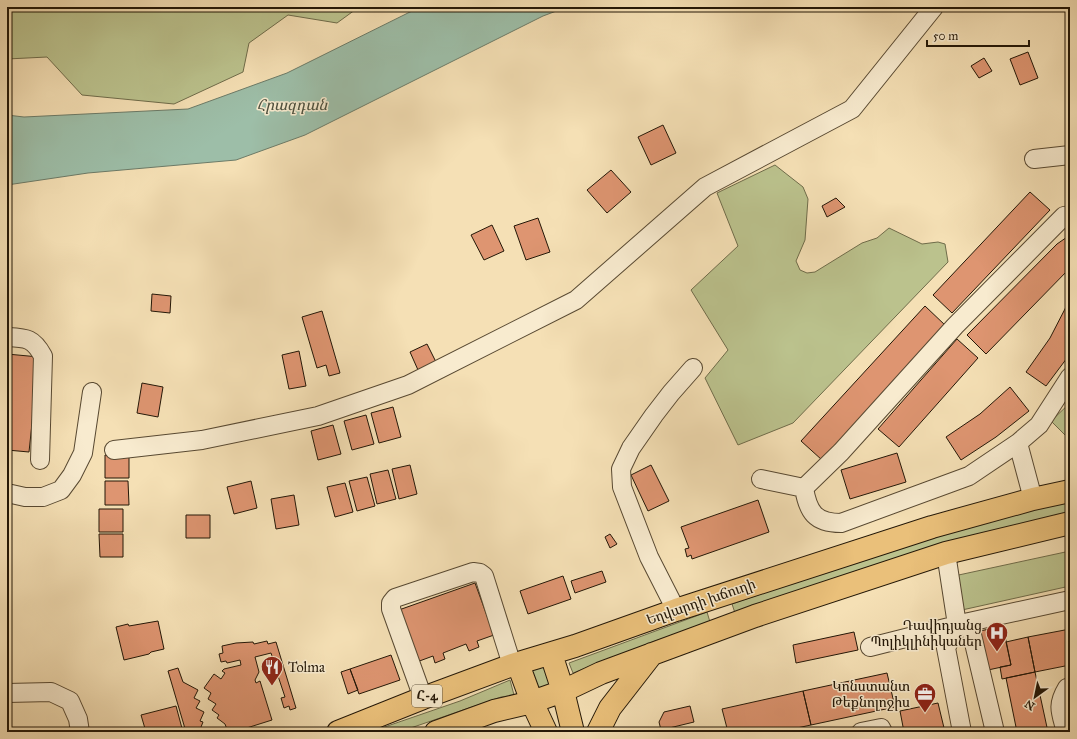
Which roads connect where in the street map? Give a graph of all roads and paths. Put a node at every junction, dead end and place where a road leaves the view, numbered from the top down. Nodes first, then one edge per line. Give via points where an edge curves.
1 (934, 7) edge
2 (1070, 156) edge
3 (1034, 159) dead end
4 (1070, 215) edge
5 (7, 337) edge
6 (693, 368) dead end
7 (1070, 377) edge
8 (92, 392) dead end
9 (1018, 443) junction
10 (114, 450) dead end
11 (40, 460) dead end
12 (761, 479) dead end
13 (804, 488) junction
14 (1070, 491) edge
15 (7, 493) edge
16 (1033, 499) junction
17 (1070, 523) edge
18 (946, 553) junction
19 (714, 597) junction
20 (1070, 600) edge
21 (676, 610) junction
22 (963, 623) junction
23 (723, 628) junction
24 (870, 647) dead end
25 (551, 654) junction
26 (652, 654) junction
27 (515, 665) junction
28 (1070, 688) edge
29 (563, 691) junction
30 (7, 693) edge
31 (423, 698) junction
32 (532, 702) junction
33 (443, 730) edge
34 (80, 732) edge
35 (338, 732) edge
36 (476, 732) edge
37 (546, 732) edge
38 (573, 732) edge
39 (598, 732) edge
40 (861, 732) edge
41 (883, 732) edge
42 (962, 732) edge
43 (995, 732) edge
44 (1066, 732) edge

1 - 10 street via 852,109 705,187 576,300 408,385 318,416 202,440
2 - 3 street
4 - 13 street via 1064,216 955,326 841,452
5 - 11 street via 24,338 37,345 43,356
6 - 21 street via 654,415 631,448 621,469 622,487 649,557
7 - 9 street via 1039,425
8 - 15 street via 83,453 61,490 43,497
9 - 13 street via 969,476 841,523 818,519 810,510
9 - 16 street
12 - 13 street
14 - 16 main road, Եղվարդի խճուղի
16 - 19 main road, Եղվարդի խճուղի via 932,527
17 - 18 main road
18 - 22 street
18 - 23 main road
19 - 21 main road, Եղվարդի խճուղի
19 - 23 main road
20 - 22 street
21 - 25 main road, Եղվարդի խճուղի
22 - 24 street
22 - 42 street via 946,648
22 - 43 street
23 - 26 main road
25 - 27 main road, Եղվարդի խճուղի
25 - 29 main road
26 - 29 main road via 601,673
26 - 39 main road via 610,708
27 - 31 main road, Եղվարդի խճուղի / Հ-4
27 - 31 street via 484,576 480,573 473,572 396,598 391,603 391,609
27 - 32 main road
28 - 44 street via 1067,688 1061,697 1060,707
29 - 32 main road
29 - 38 main road
30 - 34 street via 51,692 70,701 78,719
31 - 35 main road, Եղվարդի խճուղի / Հ-4
32 - 33 main road via 494,711
32 - 37 main road
33 - 36 main road
40 - 41 street via 881,728

